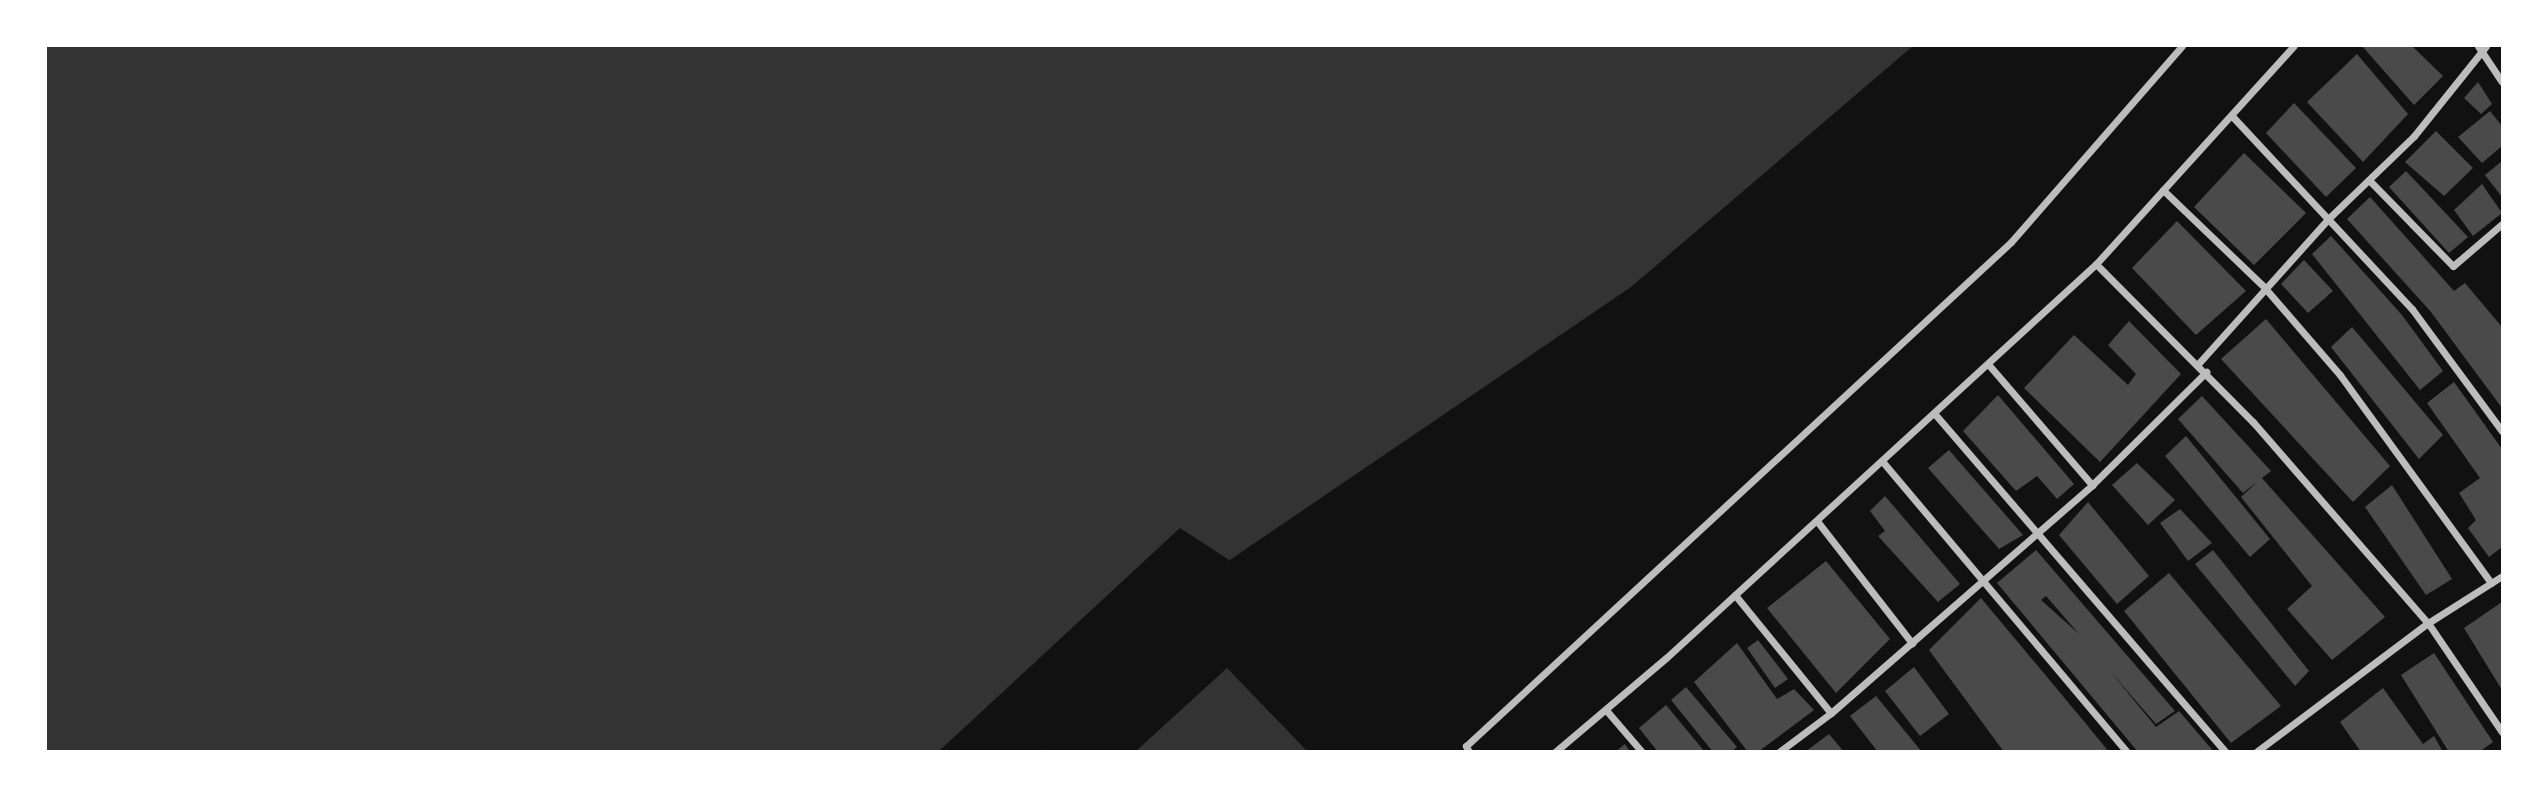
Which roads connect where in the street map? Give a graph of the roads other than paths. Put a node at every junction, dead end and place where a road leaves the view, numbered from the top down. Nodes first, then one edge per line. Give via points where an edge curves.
1 (2182, 46) edge
2 (2294, 46) edge
3 (2482, 47) edge
4 (2502, 82) edge
5 (2232, 116) junction
6 (2369, 180) junction
7 (2163, 191) junction
8 (2327, 220) junction
9 (2502, 224) edge
10 (2096, 264) junction
11 (2264, 287) junction
12 (1987, 363) junction
13 (2199, 364) junction
14 (2206, 372) junction
15 (1934, 413) junction
16 (2502, 430) edge
17 (1882, 461) junction
18 (2092, 485) junction
19 (1817, 521) junction
20 (2038, 531) junction
21 (2502, 576) edge
22 (1982, 579) junction
23 (2491, 583) junction
24 (1735, 595) junction
25 (2428, 623) junction
26 (1912, 643) junction
27 (1606, 710) junction
28 (1831, 713) junction
29 (2502, 732) edge
30 (1469, 751) edge
31 (1555, 751) edge
32 (1642, 751) edge
33 (1779, 751) edge
34 (2127, 751) edge
35 (2226, 751) edge
36 (2256, 751) edge

1 - 30 street via 2011,242 1466,746
2 - 5 street
3 - 4 street
3 - 6 street via 2414,136
5 - 7 street
5 - 8 street
6 - 8 street
6 - 9 street via 2454,266
7 - 10 street
7 - 11 street
8 - 11 street
8 - 16 street via 2412,309
10 - 12 street
10 - 13 street
11 - 13 street
11 - 23 street via 2413,471
12 - 15 street
12 - 18 street
13 - 14 street
14 - 18 street
14 - 25 street
15 - 17 street
15 - 20 street
17 - 19 street
17 - 22 street
18 - 20 street
19 - 24 street
19 - 26 street
20 - 22 street
20 - 35 street
21 - 23 street
22 - 26 street
22 - 34 street
23 - 25 street
24 - 27 street
24 - 28 street
25 - 29 street
25 - 36 street
26 - 28 street
27 - 31 street
27 - 32 street
28 - 33 street

